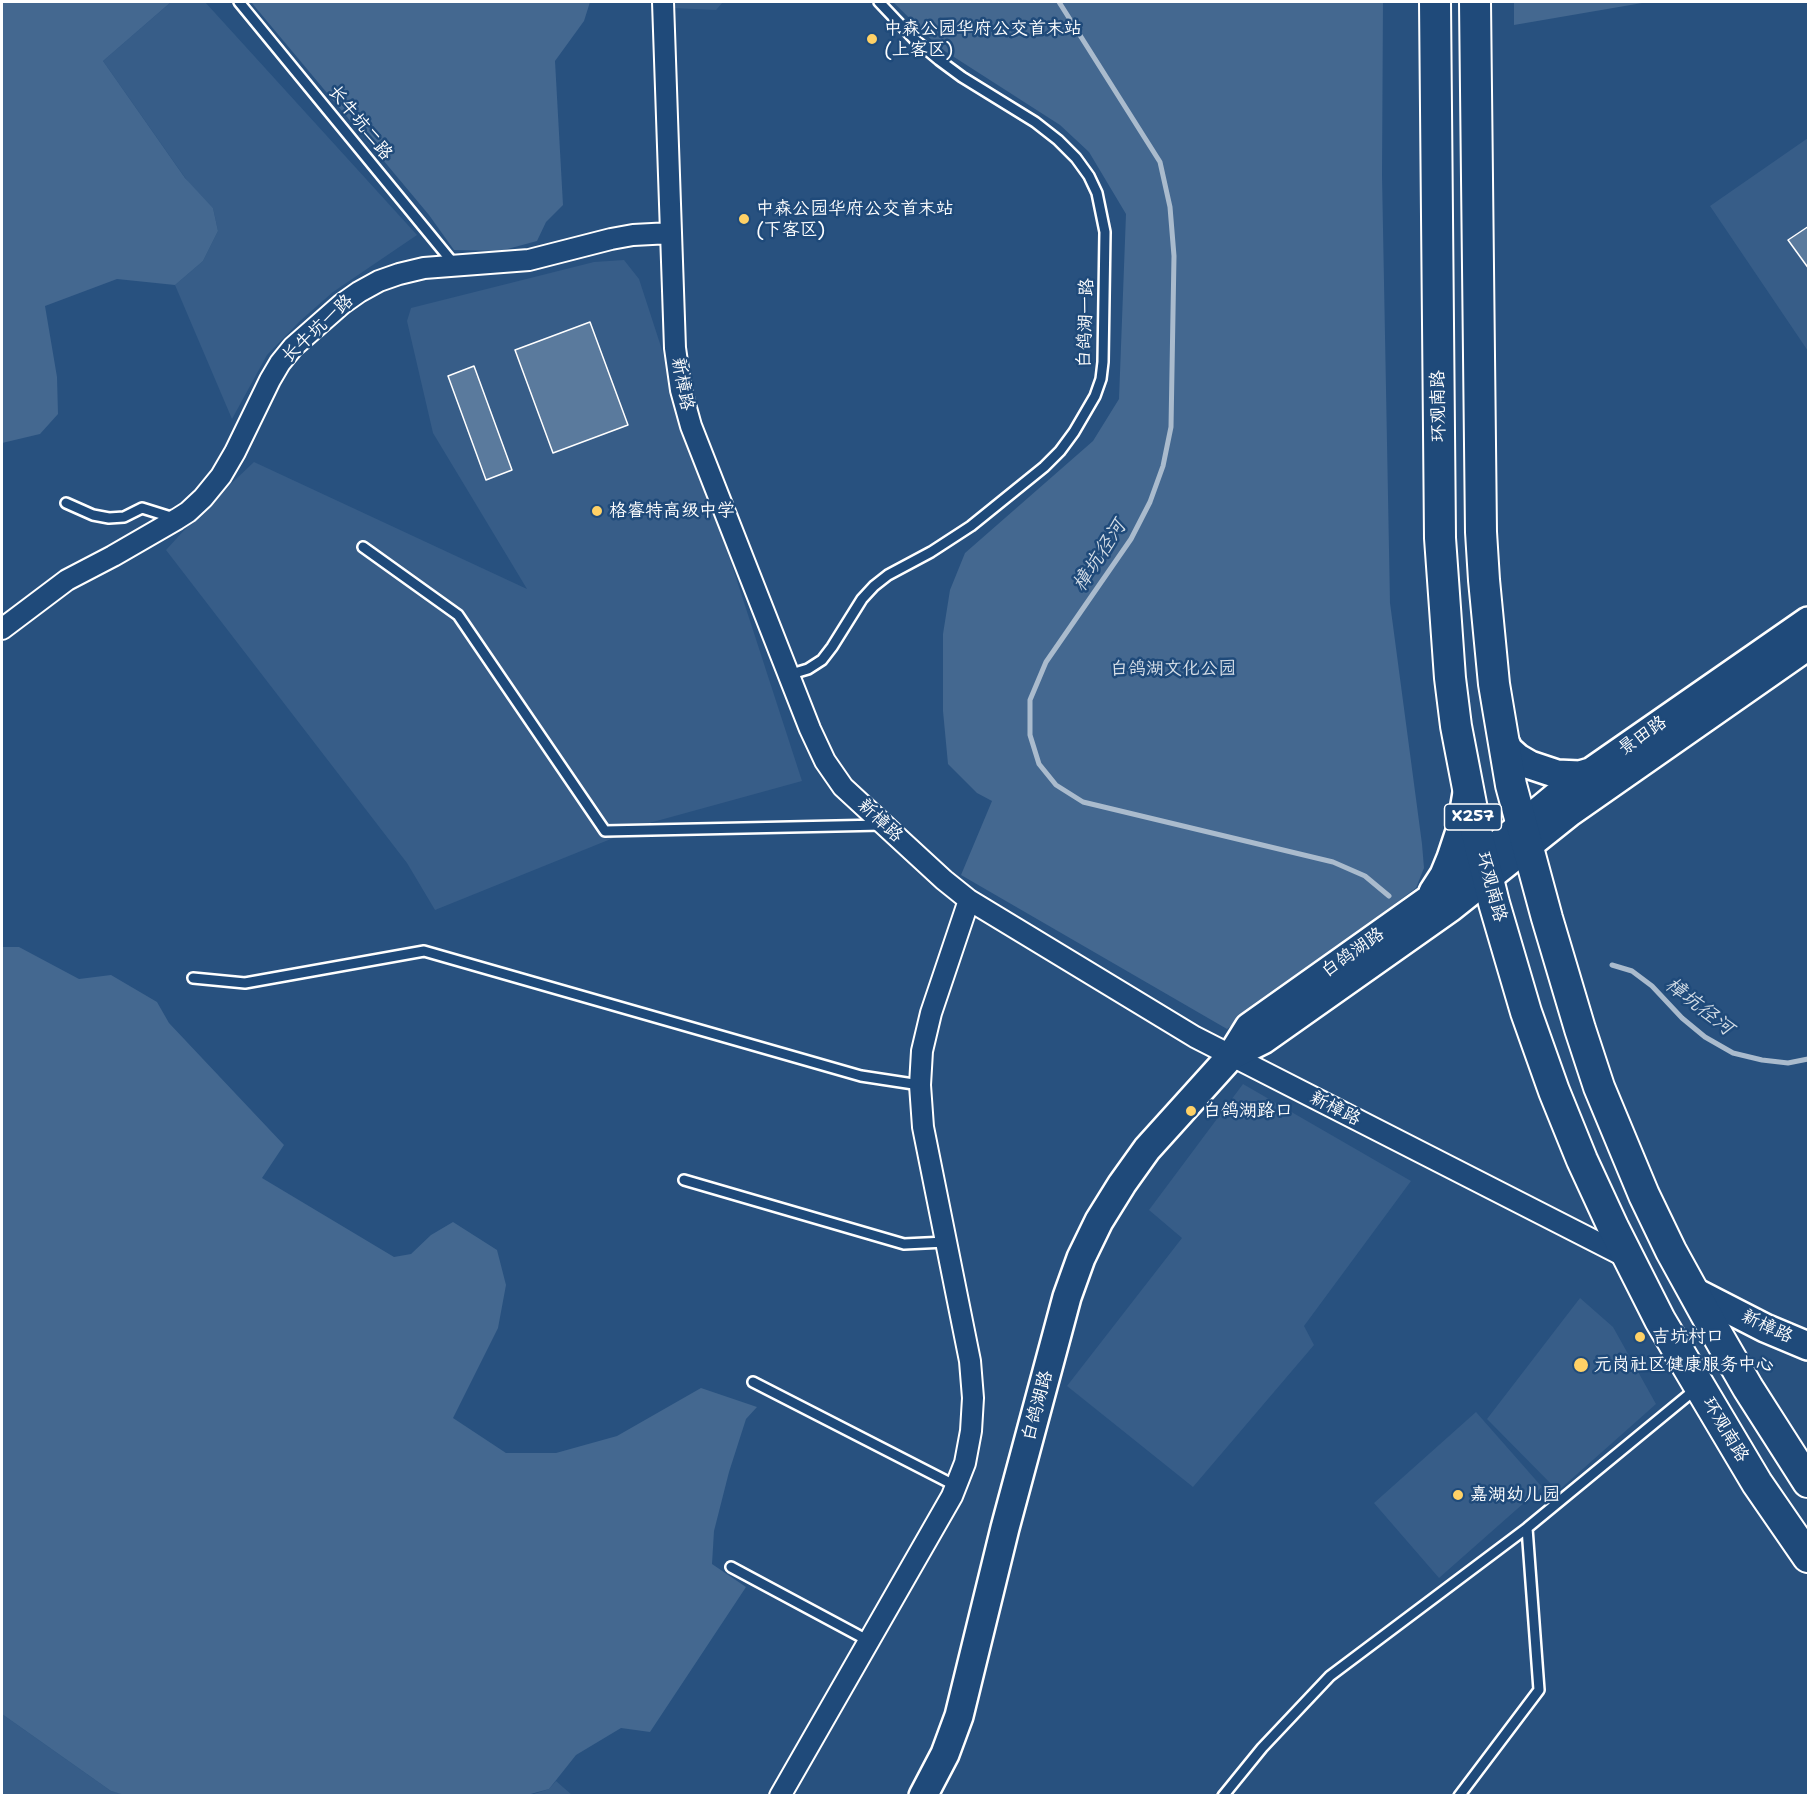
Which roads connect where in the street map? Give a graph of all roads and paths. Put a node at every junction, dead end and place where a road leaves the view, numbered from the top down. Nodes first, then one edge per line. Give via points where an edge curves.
1 (239, 2) edge
2 (663, 2) edge
3 (879, 2) edge
4 (1435, 2) edge
5 (1475, 2) edge
6 (671, 232) junction
7 (455, 266) junction
8 (66, 503) dead end
9 (177, 519) junction
10 (363, 547) dead end
11 (1809, 621) edge
12 (2, 629) edge
13 (1809, 646) edge
14 (789, 675) junction
15 (1503, 739) junction
16 (1591, 772) junction
17 (1467, 789) junction
18 (884, 825) junction
19 (1525, 836) junction
20 (1486, 868) junction
21 (969, 900) junction
22 (1423, 903) junction
23 (193, 978) dead end
24 (1231, 1056) junction
25 (920, 1085) junction
26 (684, 1180) dead end
27 (946, 1242) junction
28 (1628, 1258) junction
29 (1693, 1291) junction
30 (1809, 1346) edge
31 (753, 1382) dead end
32 (1699, 1386) junction
33 (1809, 1482) edge
34 (956, 1486) junction
35 (1527, 1528) junction
36 (1809, 1557) edge
37 (731, 1567) dead end
38 (869, 1641) junction
39 (780, 1796) edge
40 (923, 1796) edge
41 (1223, 1796) edge
42 (1459, 1796) edge

1 - 7 lane, 长牛坑二路
2 - 6 street, 新樟路
3 - 14 lane, 白鸽湖一路 via 939,60 1058,140 1089,176 1097,193 1105,232 1101,380 1074,432 1044,467 971,526 874,586 822,660
4 - 17 main road, 环观南路 / X257 via 1440,538 1450,678
5 - 15 main road, X257 via 1481,532 1488,629
6 - 7 street, 长牛坑一路 via 611,239 529,260
6 - 14 street, 新樟路 via 675,348 681,390 691,426
7 - 9 street, 长牛坑一路 via 424,268 379,281 342,304 301,340 280,363 221,476 203,498
8 - 9 lane via 109,518 124,517 142,508
9 - 12 street, 长牛坑一路 via 67,580
10 - 18 lane via 458,615 605,831
11 - 16 street, 景田路
13 - 19 street, 景田路 via 1569,813
14 - 18 street, 新樟路 via 825,761 843,787
15 - 16 street via 1518,758 1537,768 1570,775
15 - 19 main road, X257
16 - 19 street, 景田路 via 1559,794
17 - 20 main road, 环观南路 / X257
17 - 22 street via 1451,858 1436,889
18 - 21 street, 新樟路
19 - 20 street, 景田路
19 - 29 main road, X257 via 1599,1087 1644,1196
20 - 22 street, 白鸽湖路 via 1452,883
20 - 24 street, 白鸽湖路 via 1450,908 1263,1040
20 - 28 main road, 环观南路 / X257 via 1554,1091
21 - 24 street, 新樟路
21 - 25 street via 931,1013 922,1051
22 - 24 street, 白鸽湖路 via 1249,1027
23 - 25 lane via 245,983 424,951 861,1076
24 - 28 street, 新樟路
24 - 40 street, 白鸽湖路 via 1147,1149 1099,1221 1081,1258 1005,1528 959,1716
25 - 27 street via 923,1127
26 - 27 lane via 904,1244
27 - 34 street via 970,1361 973,1398 965,1463
28 - 32 main road, 环观南路 / X257
29 - 30 street, 新樟路
29 - 33 main road, X257 via 1748,1388
31 - 34 lane
32 - 35 lane
32 - 36 main road, 环观南路 / X257 via 1757,1483
34 - 38 street
35 - 41 lane via 1330,1676
35 - 42 lane via 1539,1690
37 - 38 lane
38 - 39 street

